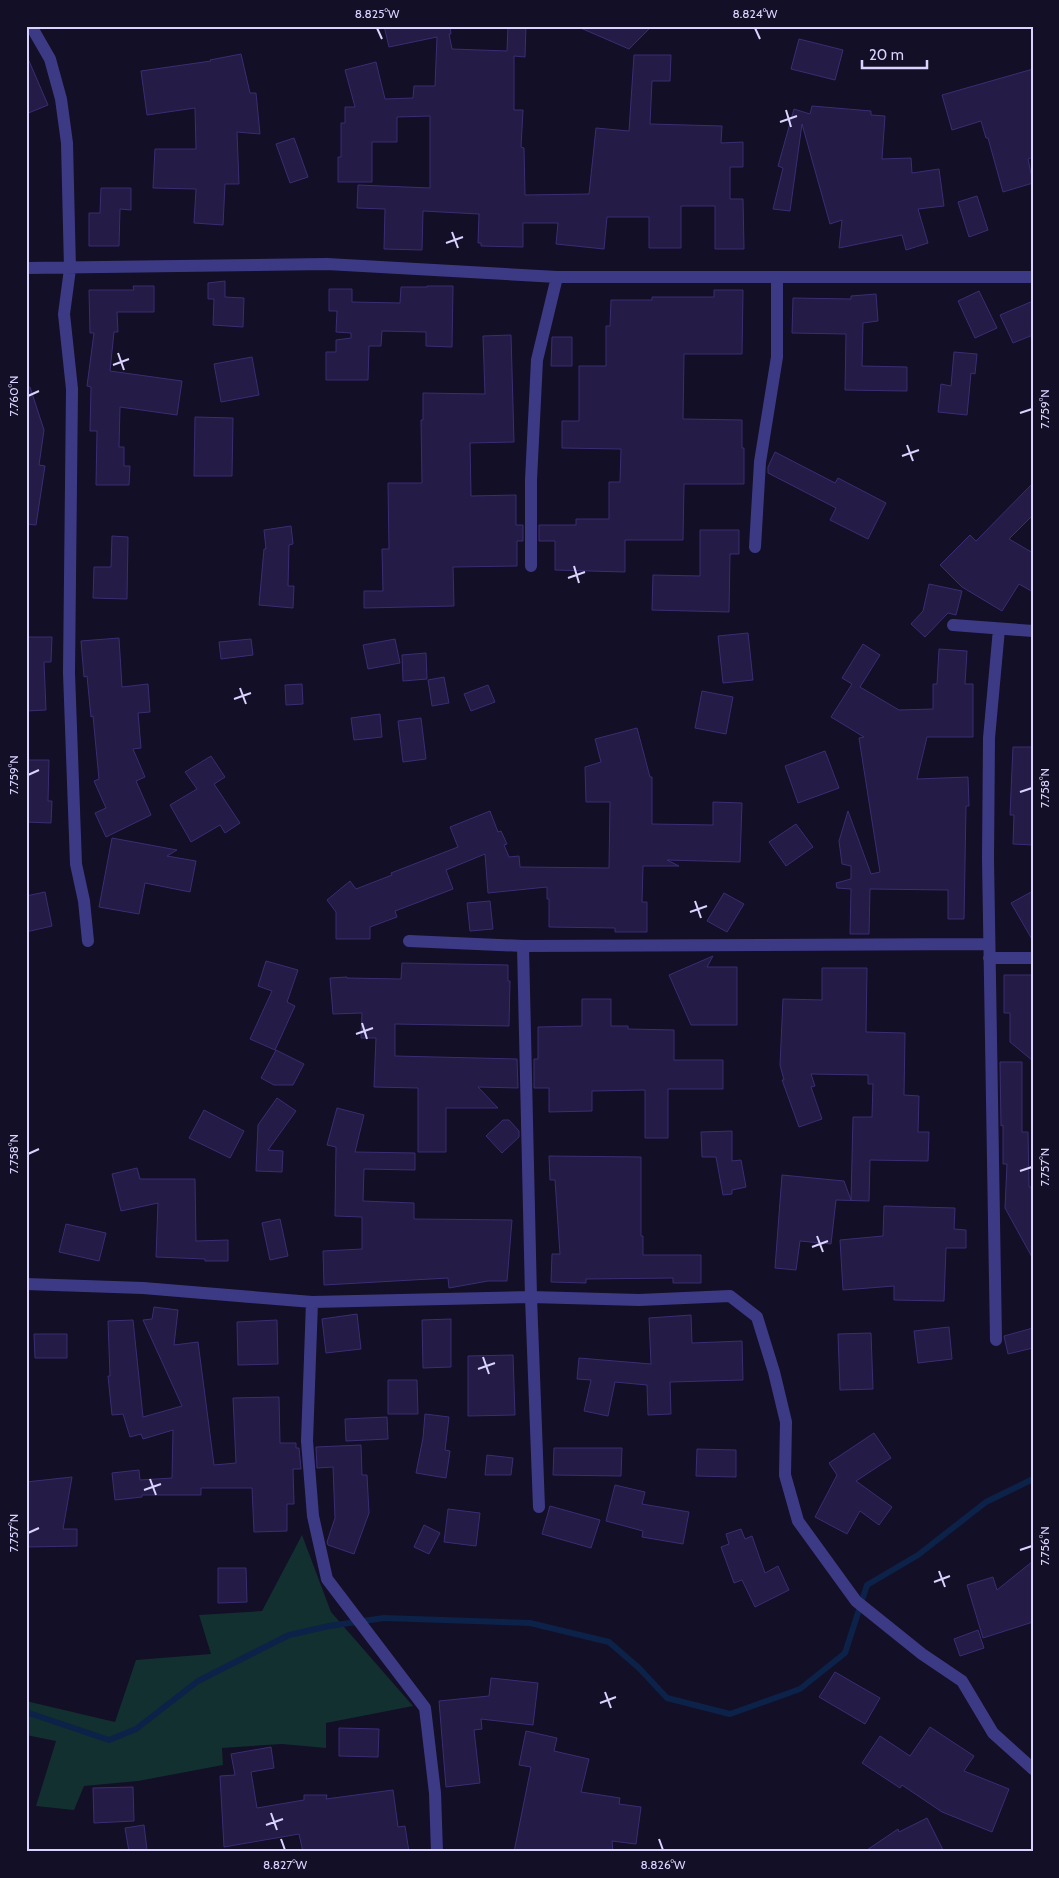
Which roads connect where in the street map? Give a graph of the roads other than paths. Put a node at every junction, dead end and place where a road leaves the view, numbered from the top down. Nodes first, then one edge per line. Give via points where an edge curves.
1 (31, 26) edge
2 (26, 268) edge
3 (70, 269) junction
4 (557, 277) junction
5 (777, 277) junction
6 (1033, 277) edge
7 (755, 547) dead end
8 (531, 566) dead end
9 (953, 625) dead end
10 (999, 629) junction
11 (1033, 631) edge
12 (88, 941) dead end
13 (409, 942) dead end
14 (989, 944) junction
15 (523, 946) junction
16 (990, 958) junction
17 (1033, 958) edge
18 (26, 1284) edge
19 (531, 1297) junction
20 (312, 1302) junction
21 (996, 1340) dead end
22 (539, 1507) dead end
23 (1033, 1769) edge
24 (437, 1852) edge

1 - 3 street via 50,58 61,99 67,143
2 - 3 street
3 - 4 street via 327,264
3 - 12 street via 64,314 72,389 69,673 76,864
4 - 5 street
4 - 8 street via 537,360 531,480
5 - 6 street
5 - 7 street via 777,357 760,462
9 - 10 street
10 - 11 street
10 - 14 street via 989,738
13 - 15 street
14 - 15 street
14 - 16 street
15 - 19 street
16 - 17 street
16 - 21 street
18 - 20 street via 143,1288
19 - 20 street
19 - 22 street
19 - 23 street via 639,1300 730,1296 757,1317 786,1422 785,1475 798,1521 856,1601 922,1654 962,1681 993,1733
20 - 24 street via 307,1441 313,1516 327,1579 425,1708 435,1793

